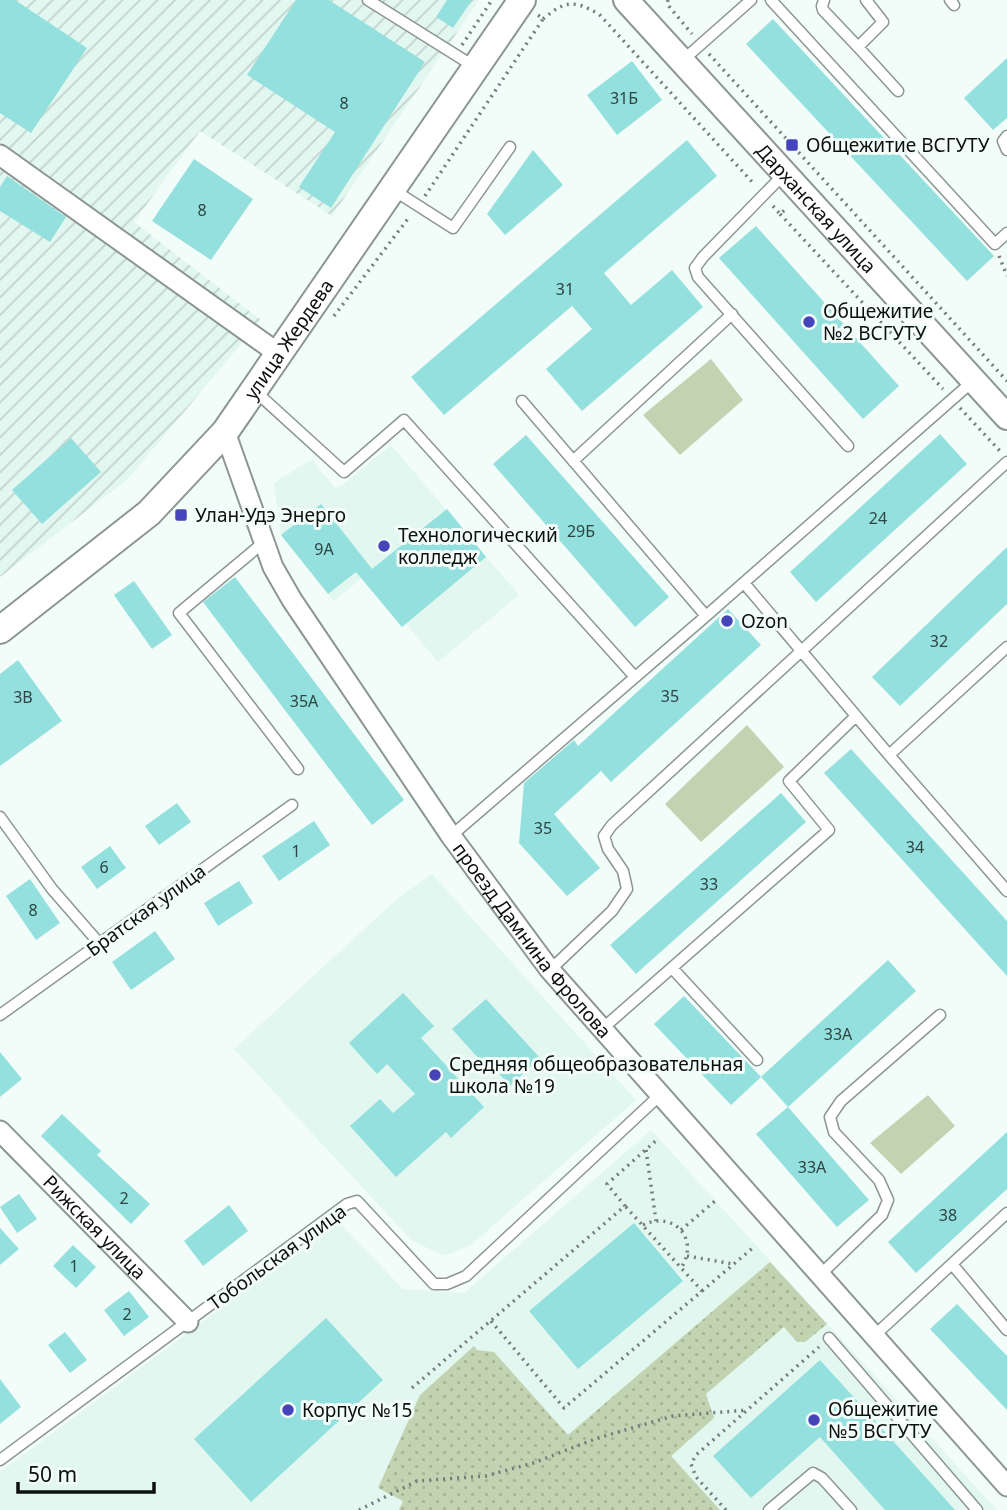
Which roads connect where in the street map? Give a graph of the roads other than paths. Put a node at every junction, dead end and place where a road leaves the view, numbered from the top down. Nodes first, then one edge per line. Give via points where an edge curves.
1 (368, 0) edge
2 (626, 0) edge
3 (751, 0) edge
4 (771, 0) edge
5 (824, 0) edge
6 (866, 0) edge
7 (521, 1) edge
8 (858, 47) junction
9 (466, 61) junction
10 (682, 61) junction
11 (898, 90) dead end
12 (1007, 136) edge
13 (510, 147) dead end
14 (1007, 150) edge
15 (0, 155) edge
16 (785, 174) junction
17 (392, 189) junction
18 (1007, 233) edge
19 (732, 314) junction
20 (279, 354) junction
21 (974, 380) junction
22 (254, 390) junction
23 (522, 401) dead end
24 (1007, 417) edge
25 (225, 432) junction
26 (848, 446) dead end
27 (1007, 460) edge
28 (573, 461) junction
29 (264, 542) junction
30 (744, 583) junction
31 (706, 616) junction
32 (0, 630) edge
33 (1007, 647) edge
34 (803, 651) junction
35 (635, 677) junction
36 (856, 716) junction
37 (888, 755) junction
38 (298, 769) dead end
39 (292, 804) dead end
40 (0, 817) edge
41 (451, 836) junction
42 (1007, 891) edge
43 (99, 943) junction
44 (672, 968) junction
45 (550, 970) junction
46 (0, 1015) edge
47 (940, 1015) dead end
48 (602, 1029) junction
49 (757, 1060) dead end
50 (660, 1095) junction
51 (0, 1131) edge
52 (1007, 1213) edge
53 (952, 1264) junction
54 (820, 1275) junction
55 (188, 1322) junction
56 (1007, 1330) edge
57 (874, 1336) junction
58 (829, 1338) road end
59 (0, 1460) edge
60 (1007, 1486) edge
61 (769, 1510) edge
62 (851, 1510) edge
63 (977, 1510) edge

1 - 9 lane
2 - 10 street, Дарханская улица
3 - 10 lane
4 - 18 lane via 995,244
5 - 8 lane via 823,10
6 - 8 lane via 883,22
7 - 9 main road, улица Жердева
8 - 11 lane
9 - 17 main road, улица Жердева
10 - 16 street, Дарханская улица
12 - 14 lane via 1003,141
13 - 17 lane via 453,228
15 - 20 street
16 - 19 lane via 695,268
16 - 21 street, Дарханская улица
17 - 20 main road, улица Жердева
19 - 26 lane
19 - 28 lane
20 - 22 main road, улица Жердева
21 - 24 street, Дарханская улица
21 - 30 lane
22 - 25 main road, улица Жердева
22 - 35 lane via 344,472 404,420
23 - 28 lane
25 - 29 street, проезд Дамнина Фролова
25 - 32 main road, улица Жердева via 149,513
27 - 34 lane
28 - 31 lane
29 - 38 lane via 179,613
29 - 41 street, проезд Дамнина Фролова via 292,600
30 - 31 lane
30 - 34 lane
31 - 35 lane
33 - 37 lane
34 - 36 lane
34 - 45 lane via 612,825 604,836 623,872 626,890 612,911
35 - 41 lane
36 - 37 lane
36 - 44 lane via 789,781 829,830
37 - 42 lane
39 - 43 lane, Братская улица
40 - 43 lane via 52,889
41 - 45 street, проезд Дамнина Фролова
43 - 46 lane, Братская улица
44 - 48 lane
44 - 49 lane
45 - 48 street, проезд Дамнина Фролова
47 - 54 lane via 841,1101 830,1117 834,1132 880,1180 888,1200 882,1215
48 - 50 street, проезд Дамнина Фролова
50 - 54 street, проезд Дамнина Фролова
50 - 55 lane, Тобольская улица via 466,1276 434,1284 357,1201
51 - 55 street, Рижская улица
52 - 53 lane
53 - 56 lane
53 - 57 lane
54 - 57 street, проезд Дамнина Фролова
55 - 59 lane, Тобольская улица
57 - 60 street, проезд Дамнина Фролова
58 - 63 lane
61 - 62 lane via 813,1473

